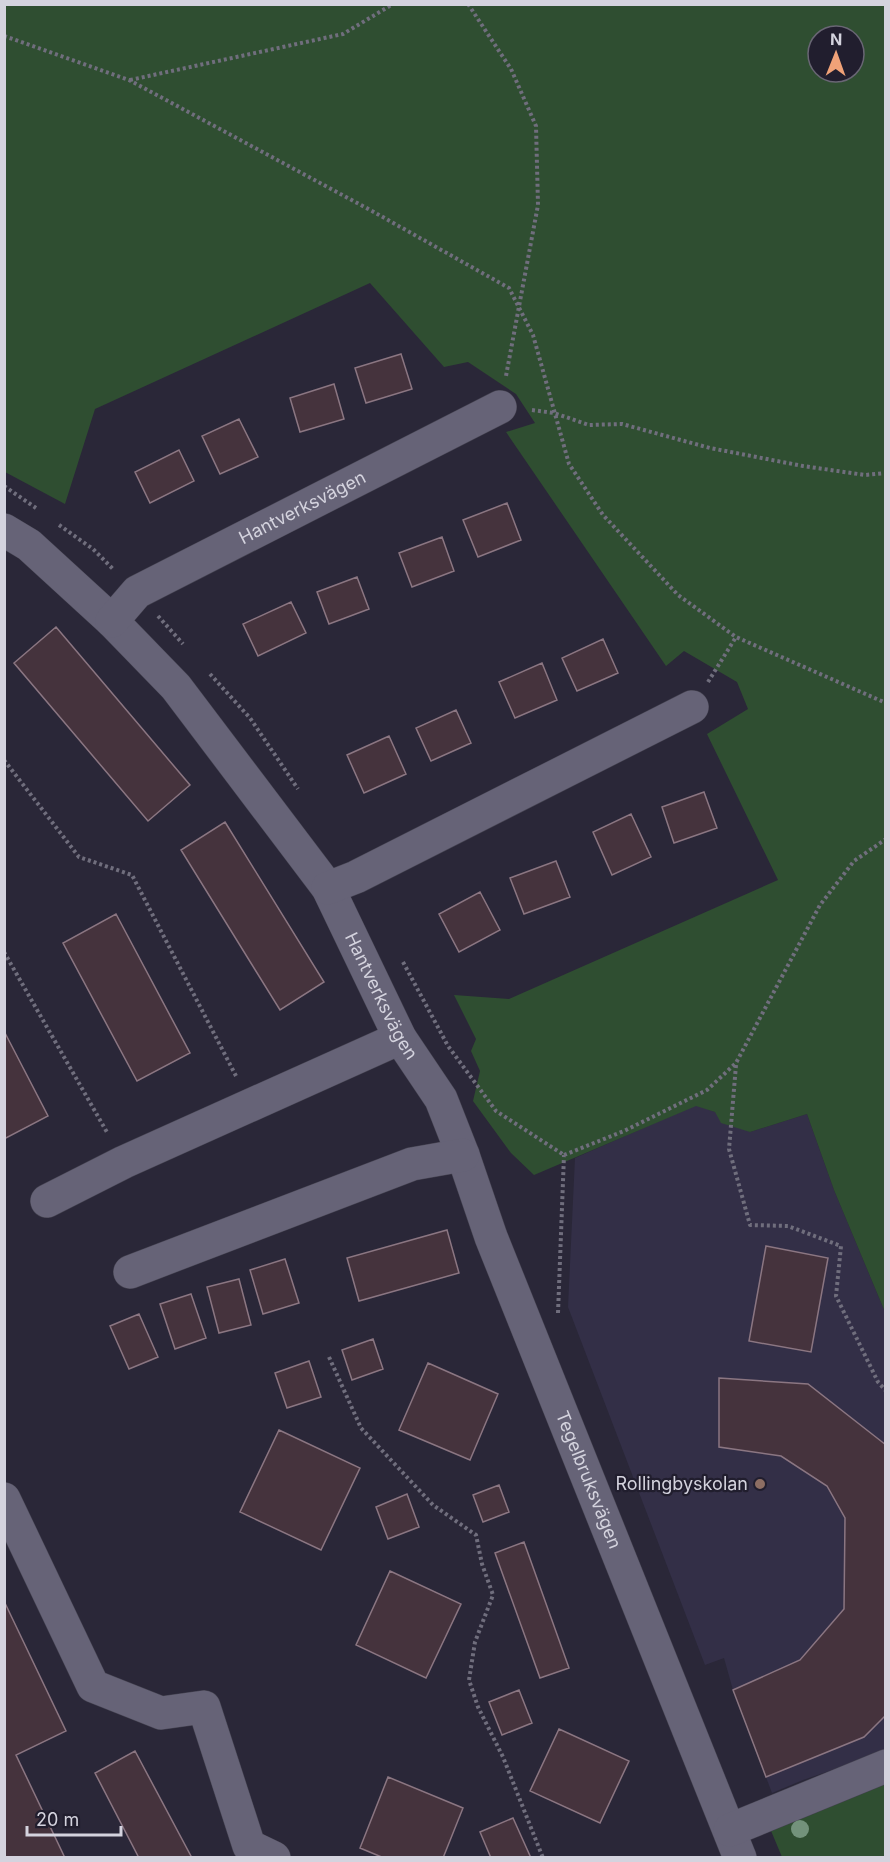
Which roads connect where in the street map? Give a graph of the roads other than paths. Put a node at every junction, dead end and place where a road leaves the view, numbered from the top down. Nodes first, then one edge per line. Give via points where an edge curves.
1 (500, 407) road end
2 (4, 530) edge
3 (112, 621) junction
4 (692, 707) road end
5 (328, 888) junction
6 (400, 1038) junction
7 (441, 1100) joint
8 (463, 1155) junction
9 (47, 1201) dead end
10 (130, 1272) dead end
11 (4, 1499) edge
12 (885, 1766) edge
13 (735, 1844) edge
14 (274, 1857) edge

1 - 3 street, Hantverksvägen via 137,592
2 - 3 street, Hantverksvägen via 29,545
3 - 5 street, Hantverksvägen via 176,687
4 - 5 street
5 - 6 street, Hantverksvägen
6 - 7 street, Hantverksvägen
6 - 9 street via 124,1162
7 - 8 street, Tegelbruksvägen
8 - 10 street via 412,1164
8 - 13 street, Tegelbruksvägen via 491,1238
11 - 14 street via 93,1686 160,1713 204,1707 249,1846
12 - 13 street

